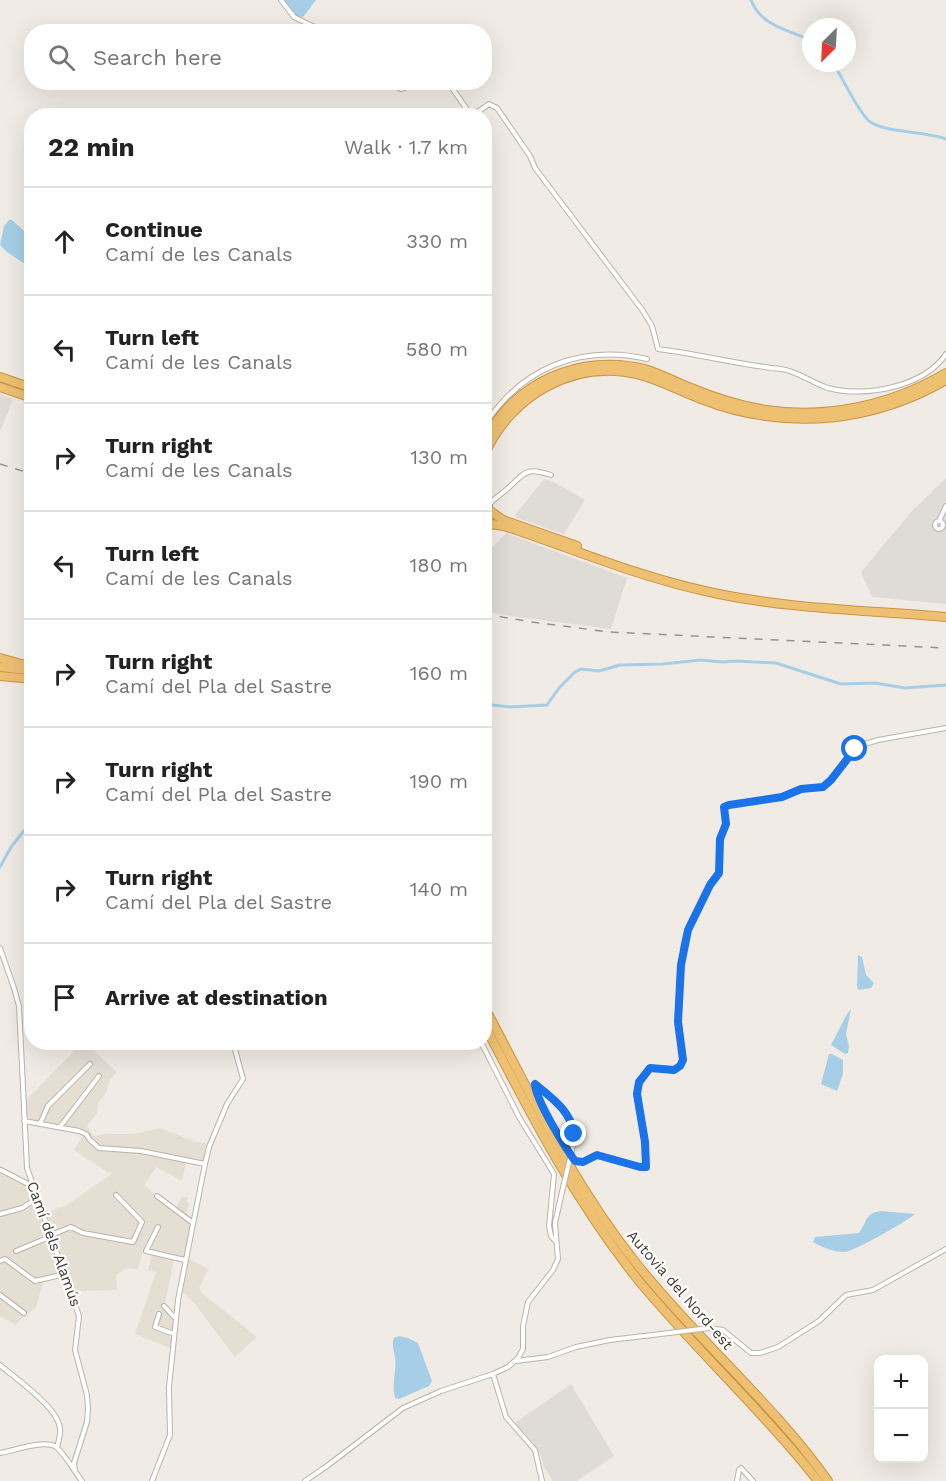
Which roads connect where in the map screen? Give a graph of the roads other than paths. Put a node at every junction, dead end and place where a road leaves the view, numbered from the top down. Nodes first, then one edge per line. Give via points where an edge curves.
1 (280, 0) edge
2 (308, 24) edge
3 (454, 90) edge
4 (466, 108) edge
5 (483, 108) edge
6 (946, 354) edge
7 (647, 358) dead end
8 (0, 371) edge
9 (946, 373) edge
10 (0, 377) edge
11 (24, 379) edge
12 (946, 380) edge
13 (24, 385) edge
14 (0, 387) edge
15 (24, 395) edge
16 (492, 415) edge
17 (492, 430) edge
18 (492, 442) edge
19 (550, 475) dead end
20 (495, 497) junction
21 (492, 499) edge
22 (492, 499) edge
23 (946, 506) edge
24 (492, 509) edge
25 (492, 524) edge
26 (944, 528) edge
27 (946, 612) edge
28 (946, 617) edge
29 (0, 658) edge
30 (24, 666) edge
31 (0, 667) edge
32 (24, 668) edge
33 (0, 677) edge
34 (24, 679) edge
35 (946, 728) edge
36 (0, 948) edge
37 (492, 1022) edge
38 (492, 1039) edge
39 (236, 1050) edge
40 (485, 1050) edge
41 (90, 1064) dead end
42 (99, 1076) dead end
43 (24, 1121) junction
44 (40, 1124) junction
45 (60, 1127) junction
46 (205, 1164) junction
47 (1, 1170) edge
48 (33, 1186) junction
49 (116, 1195) dead end
50 (157, 1196) dead end
51 (38, 1198) junction
52 (0, 1214) edge
53 (193, 1223) junction
54 (159, 1227) dead end
55 (52, 1236) junction
56 (557, 1243) junction
57 (946, 1249) edge
58 (16, 1251) dead end
59 (2, 1260) edge
60 (185, 1260) junction
61 (65, 1274) junction
62 (0, 1295) edge
63 (164, 1306) dead end
64 (24, 1313) dead end
65 (159, 1314) dead end
66 (176, 1319) junction
67 (174, 1334) junction
68 (516, 1361) junction
69 (0, 1365) edge
70 (493, 1374) junction
71 (57, 1448) junction
72 (0, 1454) edge
73 (75, 1471) junction
74 (815, 1479) edge
75 (82, 1481) edge
76 (152, 1481) edge
77 (305, 1481) edge
78 (542, 1481) edge
79 (737, 1481) edge
80 (753, 1481) edge
81 (830, 1481) edge

1 - 2 street via 294,17
3 - 4 street
5 - 6 street via 489,104 496,108 535,168 644,311 658,349 782,369 832,389 859,390 879,390 905,382 930,371
7 - 16 street via 598,354 560,362 513,391
8 - 11 highway
9 - 17 highway via 872,404 832,411 791,412 730,402 633,367 588,366 554,375 525,392 504,411
10 - 13 highway
12 - 18 highway via 908,399 870,411 795,419 736,410 636,374 585,373 552,383 523,402
14 - 15 highway
19 - 20 street via 527,471
20 - 21 street
20 - 22 street
23 - 26 street via 936,523 939,529
24 - 27 highway via 501,519 620,562 703,586 784,599
25 - 28 highway via 649,577 716,594
29 - 30 highway
31 - 32 highway
33 - 34 highway
35 - 56 street, bridge via 861,745 823,787 724,806 726,824 720,839 719,873 684,943 678,1013 682,1062 673,1071 650,1068 638,1086 646,1165 643,1168 597,1155 583,1162 575,1161 542,1104 535,1084 564,1110 575,1137 572,1150 562,1192 555,1223
36 - 43 street, Camí dels Alamús via 19,1006
37 - 81 highway, Autovia del Nord-est via 551,1136 604,1220 663,1296
38 - 74 highway, Autovia del Nord-est via 552,1154 602,1232 660,1305 757,1408
39 - 46 street via 243,1081 227,1104
40 - 56 street via 554,1174 549,1226 550,1236
41 - 44 street via 47,1107
42 - 45 street
43 - 44 street
43 - 48 street, Camí dels Alamús via 26,1165
44 - 45 street
45 - 46 street via 86,1134 99,1148 141,1151
46 - 53 street
47 - 48 street
48 - 51 street, Camí dels Alamús
49 - 55 street via 142,1222 133,1242 83,1233 71,1227
50 - 53 street
51 - 52 street via 22,1208
51 - 55 street, Camí dels Alamús
53 - 60 street
54 - 60 street via 146,1251
55 - 58 street
55 - 61 street, Camí dels Alamús
56 - 68 street via 557,1263 528,1302 523,1349
57 - 68 street, bridge via 873,1290 846,1295 819,1321 770,1350 751,1353 723,1330 709,1328 600,1342 548,1358
59 - 61 street via 35,1281
60 - 66 street
61 - 73 street, Camí dels Alamús via 79,1316 75,1350 88,1401
62 - 64 street
63 - 66 street
65 - 67 street via 155,1327
66 - 67 street
67 - 76 street via 170,1435
68 - 70 street
69 - 71 street via 55,1417 60,1430
70 - 77 street via 404,1408
70 - 78 street via 506,1417 535,1450
71 - 72 street via 46,1444
71 - 73 street
73 - 75 street
79 - 80 street via 741,1468

